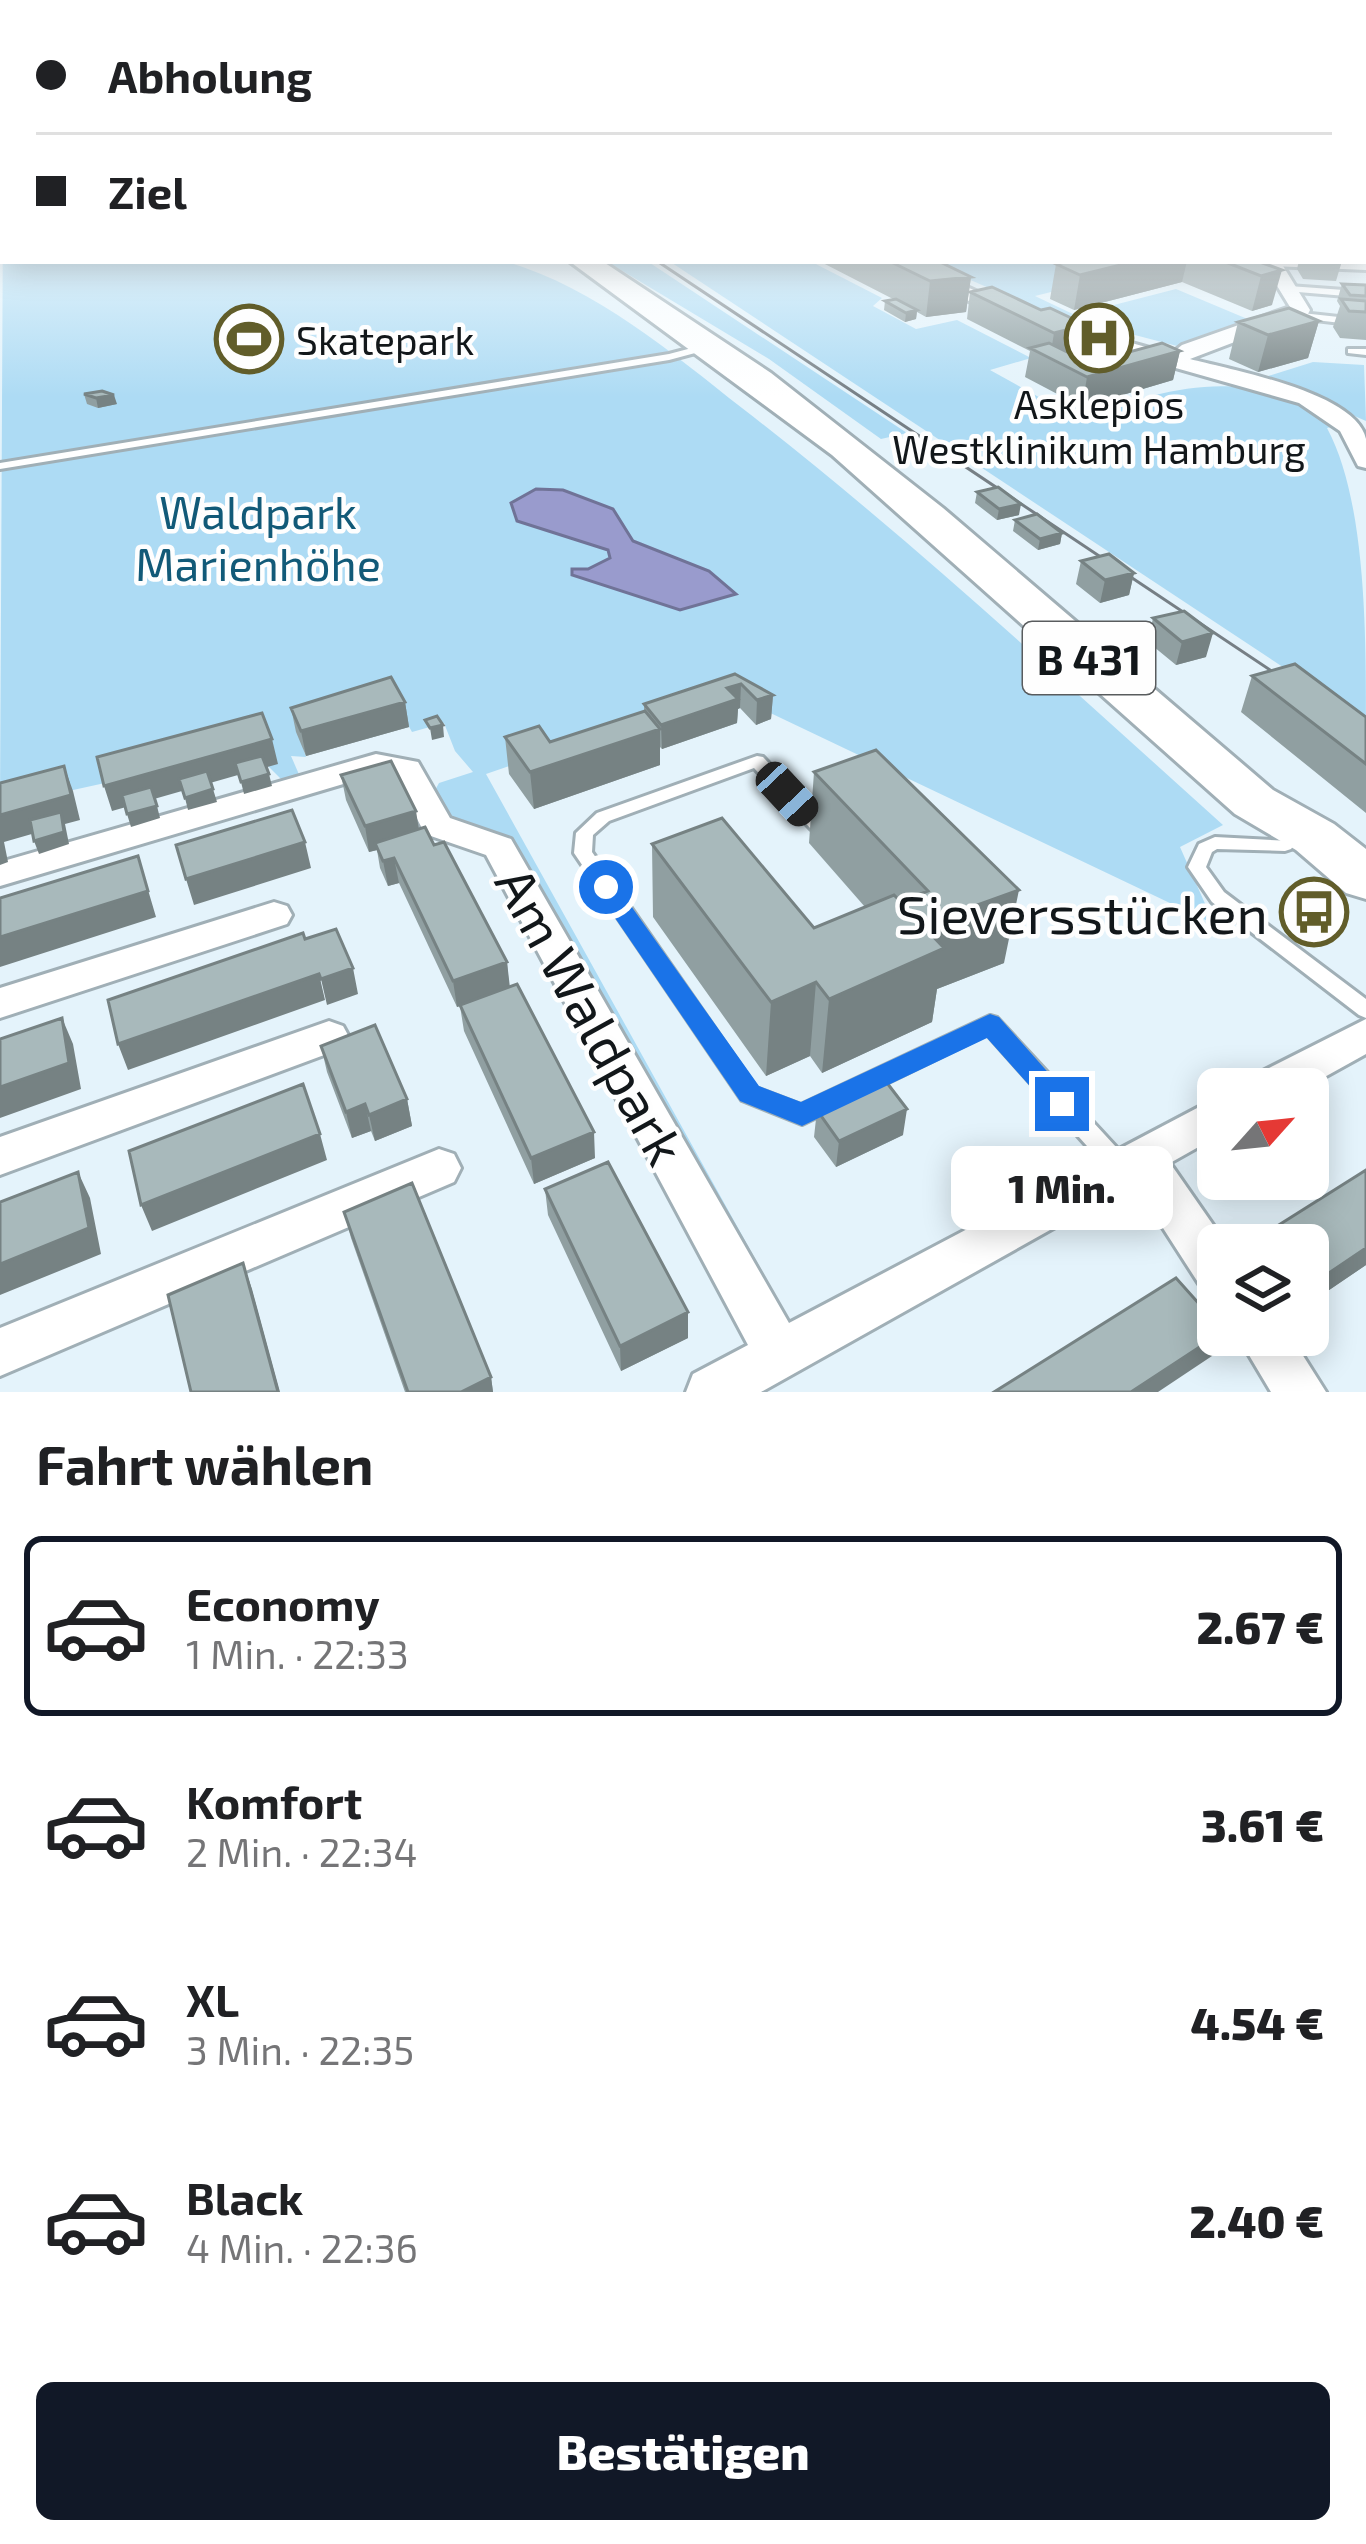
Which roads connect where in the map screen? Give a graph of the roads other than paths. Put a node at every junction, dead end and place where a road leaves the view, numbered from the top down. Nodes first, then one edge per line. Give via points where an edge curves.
1 (560, 267) edge
2 (593, 267) edge
3 (909, 267) edge
4 (1275, 267) edge
5 (1289, 289) junction
6 (1365, 294) edge
7 (1294, 314) junction
8 (1366, 323) edge
9 (706, 346) junction
10 (1352, 351) dead end
11 (1366, 352) edge
12 (1173, 363) junction
13 (1358, 427) edge
14 (1366, 461) edge
15 (0, 466) edge
16 (1270, 824) junction
17 (817, 825) dead end
18 (0, 874) edge
19 (1366, 879) edge
20 (274, 915) dead end
21 (1366, 915) edge
22 (0, 1003) edge
23 (1366, 1010) edge
24 (1366, 1035) edge
25 (329, 1037) edge
26 (1305, 1068) edge
27 (1197, 1126) edge
28 (0, 1156) edge
29 (1131, 1162) junction
30 (439, 1168) dead end
31 (1197, 1245) edge
32 (0, 1352) edge
33 (779, 1353) junction
34 (1276, 1356) edge
35 (711, 1392) edge
36 (1301, 1392) edge

1 - 9 main road, B 431
2 - 9 main road, B 431
3 - 12 street via 1017,317
4 - 5 street
5 - 6 lane
5 - 7 street via 1301,310
7 - 8 lane
7 - 12 street via 1189,349
9 - 15 lane
9 - 16 main road, B 431 via 896,492
10 - 11 lane
12 - 13 street via 1283,389
13 - 14 street
16 - 19 main road, B 431 via 1315,837
16 - 21 main road, B 431
16 - 23 lane via 1215,843 1199,857 1203,879
17 - 29 lane via 757,761 602,817 585,833 583,853 749,1094 802,1115 990,1024
18 - 33 street, Am Waldpark via 376,764 407,769 437,826 499,848
20 - 22 street
24 - 26 street
25 - 28 street
27 - 29 street
29 - 31 street
29 - 33 street
30 - 32 street
33 - 35 street
34 - 36 street

